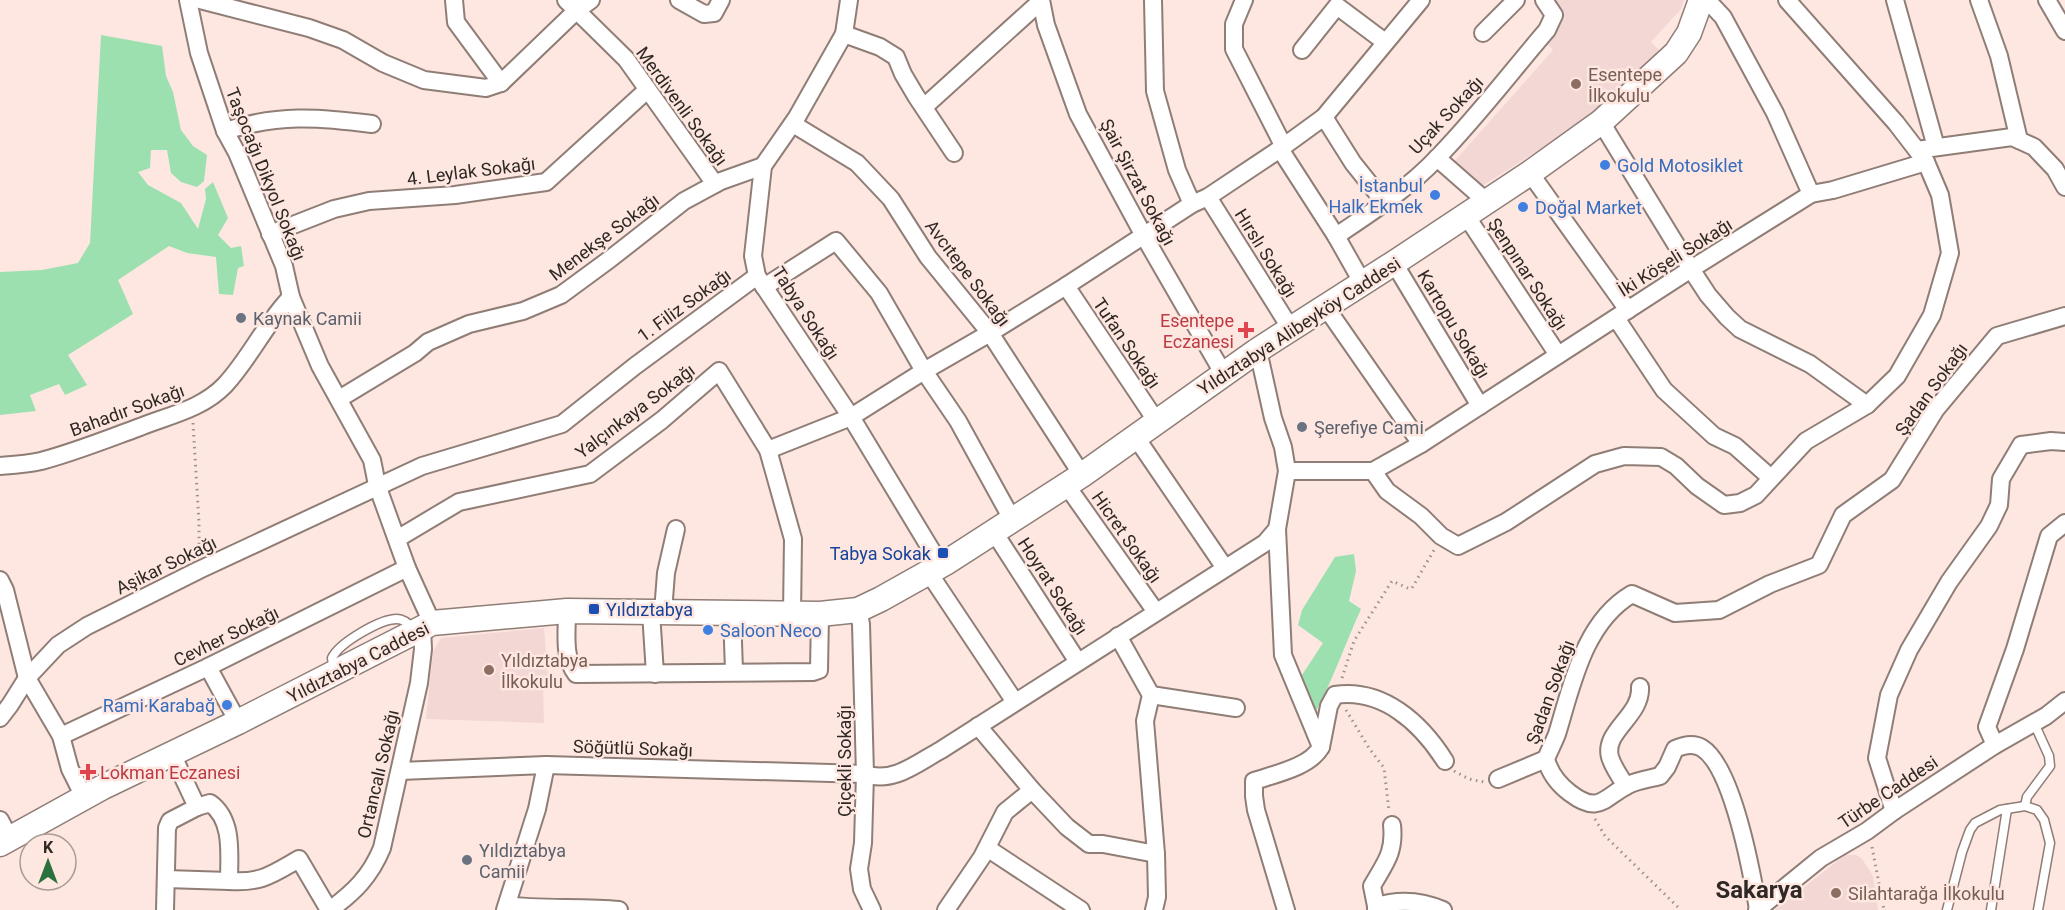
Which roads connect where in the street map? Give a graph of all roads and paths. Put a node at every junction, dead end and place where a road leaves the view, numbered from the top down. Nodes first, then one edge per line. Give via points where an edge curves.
1 (188, 0) edge
2 (200, 0) edge
3 (454, 0) edge
4 (591, 0) edge
5 (721, 0) edge
6 (849, 0) edge
7 (1153, 0) edge
8 (1244, 0) edge
9 (1421, 0) edge
10 (1516, 0) edge
11 (1544, 0) edge
12 (1701, 0) edge
13 (1707, 0) edge
14 (1787, 0) edge
15 (1895, 0) edge
16 (1979, 0) edge
17 (2047, 0) edge
18 (681, 1) edge
19 (1041, 1) edge
20 (571, 6) edge
21 (2065, 32) edge
22 (1483, 33) dead end
23 (844, 34) junction
24 (1385, 42) junction
25 (1302, 50) dead end
26 (501, 83) junction
27 (646, 91) junction
28 (924, 107) junction
29 (1324, 117) junction
30 (1601, 122) junction
31 (372, 124) dead end
32 (793, 124) junction
33 (225, 131) junction
34 (2019, 140) junction
35 (1936, 147) junction
36 (1282, 148) junction
37 (954, 153) dead end
38 (1921, 156) junction
39 (1437, 158) junction
40 (763, 166) junction
41 (1530, 173) junction
42 (715, 184) junction
43 (2065, 187) edge
44 (1811, 194) junction
45 (1208, 197) junction
46 (1486, 201) junction
47 (1385, 203) junction
48 (1192, 204) junction
49 (1465, 214) junction
50 (270, 234) junction
51 (1144, 236) junction
52 (1336, 236) junction
53 (1394, 263) junction
54 (1692, 269) junction
55 (761, 282) junction
56 (1362, 282) junction
57 (1066, 286) junction
58 (291, 297) junction
59 (1325, 306) junction
60 (1622, 314) junction
61 (2065, 316) edge
62 (1291, 329) junction
63 (990, 333) junction
64 (1258, 350) junction
65 (1558, 356) junction
66 (924, 370) junction
67 (1223, 373) junction
68 (339, 399) junction
69 (1867, 405) junction
70 (1480, 406) junction
71 (192, 409) junction
72 (851, 417) junction
73 (1157, 422) junction
74 (1135, 436) junction
75 (2065, 442) edge
76 (1421, 444) junction
77 (768, 450) junction
78 (0, 466) edge
79 (1287, 471) junction
80 (1373, 471) junction
81 (1771, 478) junction
82 (1074, 481) junction
83 (377, 485) junction
84 (2065, 523) edge
85 (1003, 526) junction
86 (676, 528) dead end
87 (1277, 529) junction
88 (1441, 536) junction
89 (397, 539) junction
90 (407, 568) junction
91 (1225, 568) junction
92 (935, 569) junction
93 (199, 570) junction
94 (0, 580) edge
95 (858, 610) junction
96 (567, 611) junction
97 (657, 612) junction
98 (1156, 612) junction
99 (732, 613) junction
100 (792, 614) junction
101 (820, 614) junction
102 (423, 628) junction
103 (1119, 636) junction
104 (1078, 662) junction
105 (208, 667) junction
106 (734, 671) junction
107 (655, 674) junction
108 (27, 678) junction
109 (1640, 687) dead end
110 (1151, 695) junction
111 (1335, 695) junction
112 (2065, 701) edge
113 (1015, 702) junction
114 (1236, 708) dead end
115 (2065, 711) edge
116 (0, 718) edge
117 (2040, 720) junction
118 (238, 722) junction
119 (978, 726) junction
120 (61, 736) junction
121 (1995, 745) junction
122 (1321, 747) junction
123 (172, 754) junction
124 (1546, 759) junction
125 (1445, 761) joint
126 (546, 765) junction
127 (400, 771) junction
128 (865, 774) junction
129 (1498, 779) joint
130 (1626, 786) junction
131 (1032, 789) junction
132 (84, 797) junction
133 (1587, 804) junction
134 (2025, 806) junction
135 (197, 807) junction
136 (2007, 808) junction
137 (1894, 811) junction
138 (1392, 825) joint
139 (1867, 831) junction
140 (3, 834) edge
141 (987, 848) junction
142 (1156, 854) junction
143 (166, 879) junction
144 (229, 881) junction
145 (506, 908) edge
146 (1376, 908) edge
147 (165, 910) edge
148 (330, 910) edge
149 (619, 910) edge
150 (872, 910) edge
151 (946, 910) edge
152 (1081, 910) edge
153 (1154, 910) edge
154 (1286, 910) edge
155 (1443, 910) edge
156 (1681, 910) edge
157 (1758, 910) edge
158 (1884, 910) edge
159 (1947, 910) edge
160 (1991, 910) edge
161 (2038, 910) edge

1 - 33 street, Taşocağı Dikyol Sokağı
2 - 26 street via 343,40 424,80 486,88
3 - 26 street via 456,22
4 - 20 street
5 - 18 street via 714,13 704,14
6 - 23 street, Tabya Sokağı
7 - 48 street via 1155,91 1177,170
8 - 36 street via 1234,24 1234,49
9 - 24 street
10 - 22 street
11 - 39 street, Uçak Sokağı via 1554,15 1547,30
12 - 30 main road, Yıldıztabya Alibeyköy Caddesi via 1689,33 1676,53
13 - 44 street via 1723,17 1775,113
14 - 38 street
15 - 35 street
16 - 34 street via 1999,56
17 - 21 street
19 - 28 street
19 - 51 street, Şair Şirzat Sokağı via 1078,114
20 - 26 street
20 - 27 street, Merdivenli Sokağı via 626,59
23 - 28 street via 896,57
23 - 32 street, Tabya Sokağı
24 - 25 street via 1337,6
24 - 29 street
27 - 42 street, Merdivenli Sokağı
27 - 50 street, 4. Leylak Sokağı via 546,182 455,195 369,201 334,209
28 - 37 street
29 - 36 street
29 - 47 street
30 - 41 main road, Yıldıztabya Alibeyköy Caddesi
30 - 54 street
31 - 33 street via 320,117 282,118
32 - 40 street, Tabya Sokağı
32 - 63 street, Avcıtepe Sokağı via 857,163 875,180 928,257
33 - 50 street, Taşocağı Dikyol Sokağı
34 - 35 street via 2012,137
34 - 43 street via 2034,147 2055,169
35 - 38 street
36 - 45 street
36 - 52 street
38 - 44 street via 1833,190
38 - 69 street via 1940,195 1950,253 1932,315 1897,376
39 - 46 street
39 - 47 street, Uçak Sokağı
40 - 42 street, Menekşe Sokağı
40 - 55 street, Tabya Sokağı via 753,256
41 - 46 main road, Yıldıztabya Alibeyköy Caddesi
41 - 60 street
42 - 68 street, Menekşe Sokağı via 684,201 561,295 523,311 469,324 428,342
44 - 54 street, İki Köşeli Sokağı
45 - 48 street
45 - 62 street, Hırslı Sokağı
46 - 49 main road, Yıldıztabya Alibeyköy Caddesi
47 - 52 street, Uçak Sokağı
48 - 51 street
49 - 53 main road, Yıldıztabya Alibeyköy Caddesi
49 - 65 street, Şenpınar Sokağı
50 - 58 street, Taşocağı Dikyol Sokağı via 284,266
51 - 57 street
51 - 67 street, Şair Şirzat Sokağı
52 - 56 street
53 - 56 main road, Yıldıztabya Alibeyköy Caddesi
53 - 70 street, Kartopu Sokağı
54 - 60 street, İki Köşeli Sokağı
54 - 69 street via 1708,295 1740,329 1810,364
55 - 66 street, 1. Filiz Sokağı via 836,241 879,293
55 - 72 street, Tabya Sokağı
55 - 83 street, 1. Filiz Sokağı via 635,366 562,424 422,466
56 - 59 main road, Yıldıztabya Alibeyköy Caddesi
57 - 63 street
57 - 73 street, Tufan Sokağı
58 - 68 street, Taşocağı Dikyol Sokağı via 320,366
58 - 71 street, Bahadır Sokağı via 224,387
59 - 62 main road, Yıldıztabya Alibeyköy Caddesi
59 - 76 street
60 - 65 street, İki Köşeli Sokağı
60 - 81 street via 1664,390 1714,436 1735,446
61 - 124 street, Şadan Sokağı via 1997,336 1936,409 1892,480 1844,515 1819,565 1719,610 1676,613 1632,594 1622,600 1586,646
62 - 64 main road, Yıldıztabya Alibeyköy Caddesi
63 - 66 street
63 - 82 street, Avcıtepe Sokağı
64 - 67 main road, Yıldıztabya Alibeyköy Caddesi
64 - 79 street
65 - 70 street, İki Köşeli Sokağı
66 - 72 street
66 - 85 street, Hoyrat Sokağı via 958,421
67 - 73 main road, Yıldıztabya Alibeyköy Caddesi
68 - 83 street, Taşocağı Dikyol Sokağı via 372,460
69 - 81 street via 1806,441
70 - 76 street, İki Köşeli Sokağı
71 - 78 street, Bahadır Sokağı via 38,462
71 - 93 path via 200,523
72 - 77 street
72 - 92 street, Tabya Sokağı
73 - 74 main road, Yıldıztabya Alibeyköy Caddesi
74 - 82 main road, Yıldıztabya Alibeyköy Caddesi
74 - 91 street
75 - 137 street via 2021,445 2001,479 1999,505 1989,526 1949,582 1909,650 1889,695 1877,758
76 - 80 street, İki Köşeli Sokağı
77 - 89 street, Yalçınkaya Sokağı via 719,371 590,474 459,502
77 - 100 street, Yalçınkaya Sokağı via 793,539
79 - 80 street
79 - 87 street
80 - 88 street via 1387,491
81 - 88 street via 1756,495 1724,505 1661,457 1624,456 1595,464 1506,522 1458,546
82 - 85 main road, Yıldıztabya Alibeyköy Caddesi
82 - 98 street, Hicret Sokağı
83 - 89 street, Taşocağı Dikyol Sokağı
83 - 93 street, Aşikar Sokağı
84 - 121 street via 2049,536 1987,727
85 - 92 main road, Yıldıztabya Alibeyköy Caddesi
85 - 104 street, Hoyrat Sokağı
86 - 97 street
87 - 91 street, Söğütlü Sokağı via 1265,543
87 - 122 street via 1283,655
88 - 111 path via 1412,588 1392,581 1381,596 1354,641
89 - 90 street, Taşocağı Dikyol Sokağı
90 - 102 street, Taşocağı Dikyol Sokağı
90 - 105 street, Cevher Sokağı
91 - 98 street, Söğütlü Sokağı
92 - 95 main road, Yıldıztabya Alibeyköy Caddesi
92 - 113 street, Tabya Sokağı
93 - 108 street, Aşikar Sokağı via 87,626 58,645
94 - 108 street
95 - 101 main road, Yıldıztabya Caddesi
95 - 128 street, Çiçekli Sokağı
96 - 97 main road, Yıldıztabya Caddesi
96 - 102 main road, Yıldıztabya Caddesi
96 - 107 street via 567,655 576,674
97 - 99 main road, Yıldıztabya Caddesi
97 - 107 street
98 - 103 street, Söğütlü Sokağı
99 - 100 main road, Yıldıztabya Caddesi
99 - 106 street
100 - 101 main road, Yıldıztabya Caddesi
101 - 106 street via 819,670
102 - 118 main road, Yıldıztabya Caddesi
102 - 127 street, Ortancalı Sokağı via 419,683
103 - 104 street, Söğütlü Sokağı
103 - 110 street
104 - 113 street, Söğütlü Sokağı
105 - 118 street
105 - 120 street, Cevher Sokağı
106 - 107 street
108 - 116 street, Aşikar Sokağı
108 - 120 street
109 - 130 street via 1639,702 1616,731 1609,751
110 - 114 street
110 - 142 street via 1145,721
111 - 122 street
111 - 125 street via 1363,694 1400,712 1425,732
111 - 138 path via 1384,768
112 - 117 street
113 - 119 street, Söğütlü Sokağı
115 - 117 street
117 - 121 street, Türbe Caddesi
117 - 134 lane via 2050,766 2026,797
118 - 123 main road, Yıldıztabya Caddesi
119 - 128 street, Söğütlü Sokağı via 893,777
119 - 131 street
120 - 132 street via 70,770
121 - 137 street, Türbe Caddesi
122 - 154 street via 1302,763 1254,781 1256,810
123 - 132 main road, Yıldıztabya Caddesi
123 - 135 street
124 - 129 street
124 - 133 street, Şadan Sokağı via 1560,786
125 - 129 path via 1469,779
126 - 127 street, Söğütlü Sokağı
126 - 128 street, Söğütlü Sokağı
126 - 145 street
127 - 148 street, Ortancalı Sokağı via 374,867 353,892
128 - 150 street, Çiçekli Sokağı via 859,869 862,889
130 - 133 street via 1599,803
130 - 157 street via 1660,776 1676,748 1701,747 1709,753 1720,770 1745,839
131 - 141 street via 1005,812
131 - 142 street via 1067,827 1089,844
132 - 140 main road, Yıldıztabya Caddesi
133 - 156 path via 1605,836
134 - 136 lane
134 - 161 lane via 2037,810 2044,820 2050,843
135 - 143 street via 170,821
135 - 144 street via 210,803 218,808 229,835
136 - 159 lane via 1975,823 1970,830
136 - 160 lane
137 - 139 street, Türbe Caddesi
138 - 146 street via 1391,853 1372,886
139 - 157 street, Türbe Caddesi via 1821,858
139 - 158 path
141 - 151 street
141 - 152 street
142 - 153 street via 1158,897
143 - 144 street
143 - 147 street
144 - 148 street via 251,882 267,877 299,859
145 - 149 street
146 - 155 street via 1394,901 1429,904

